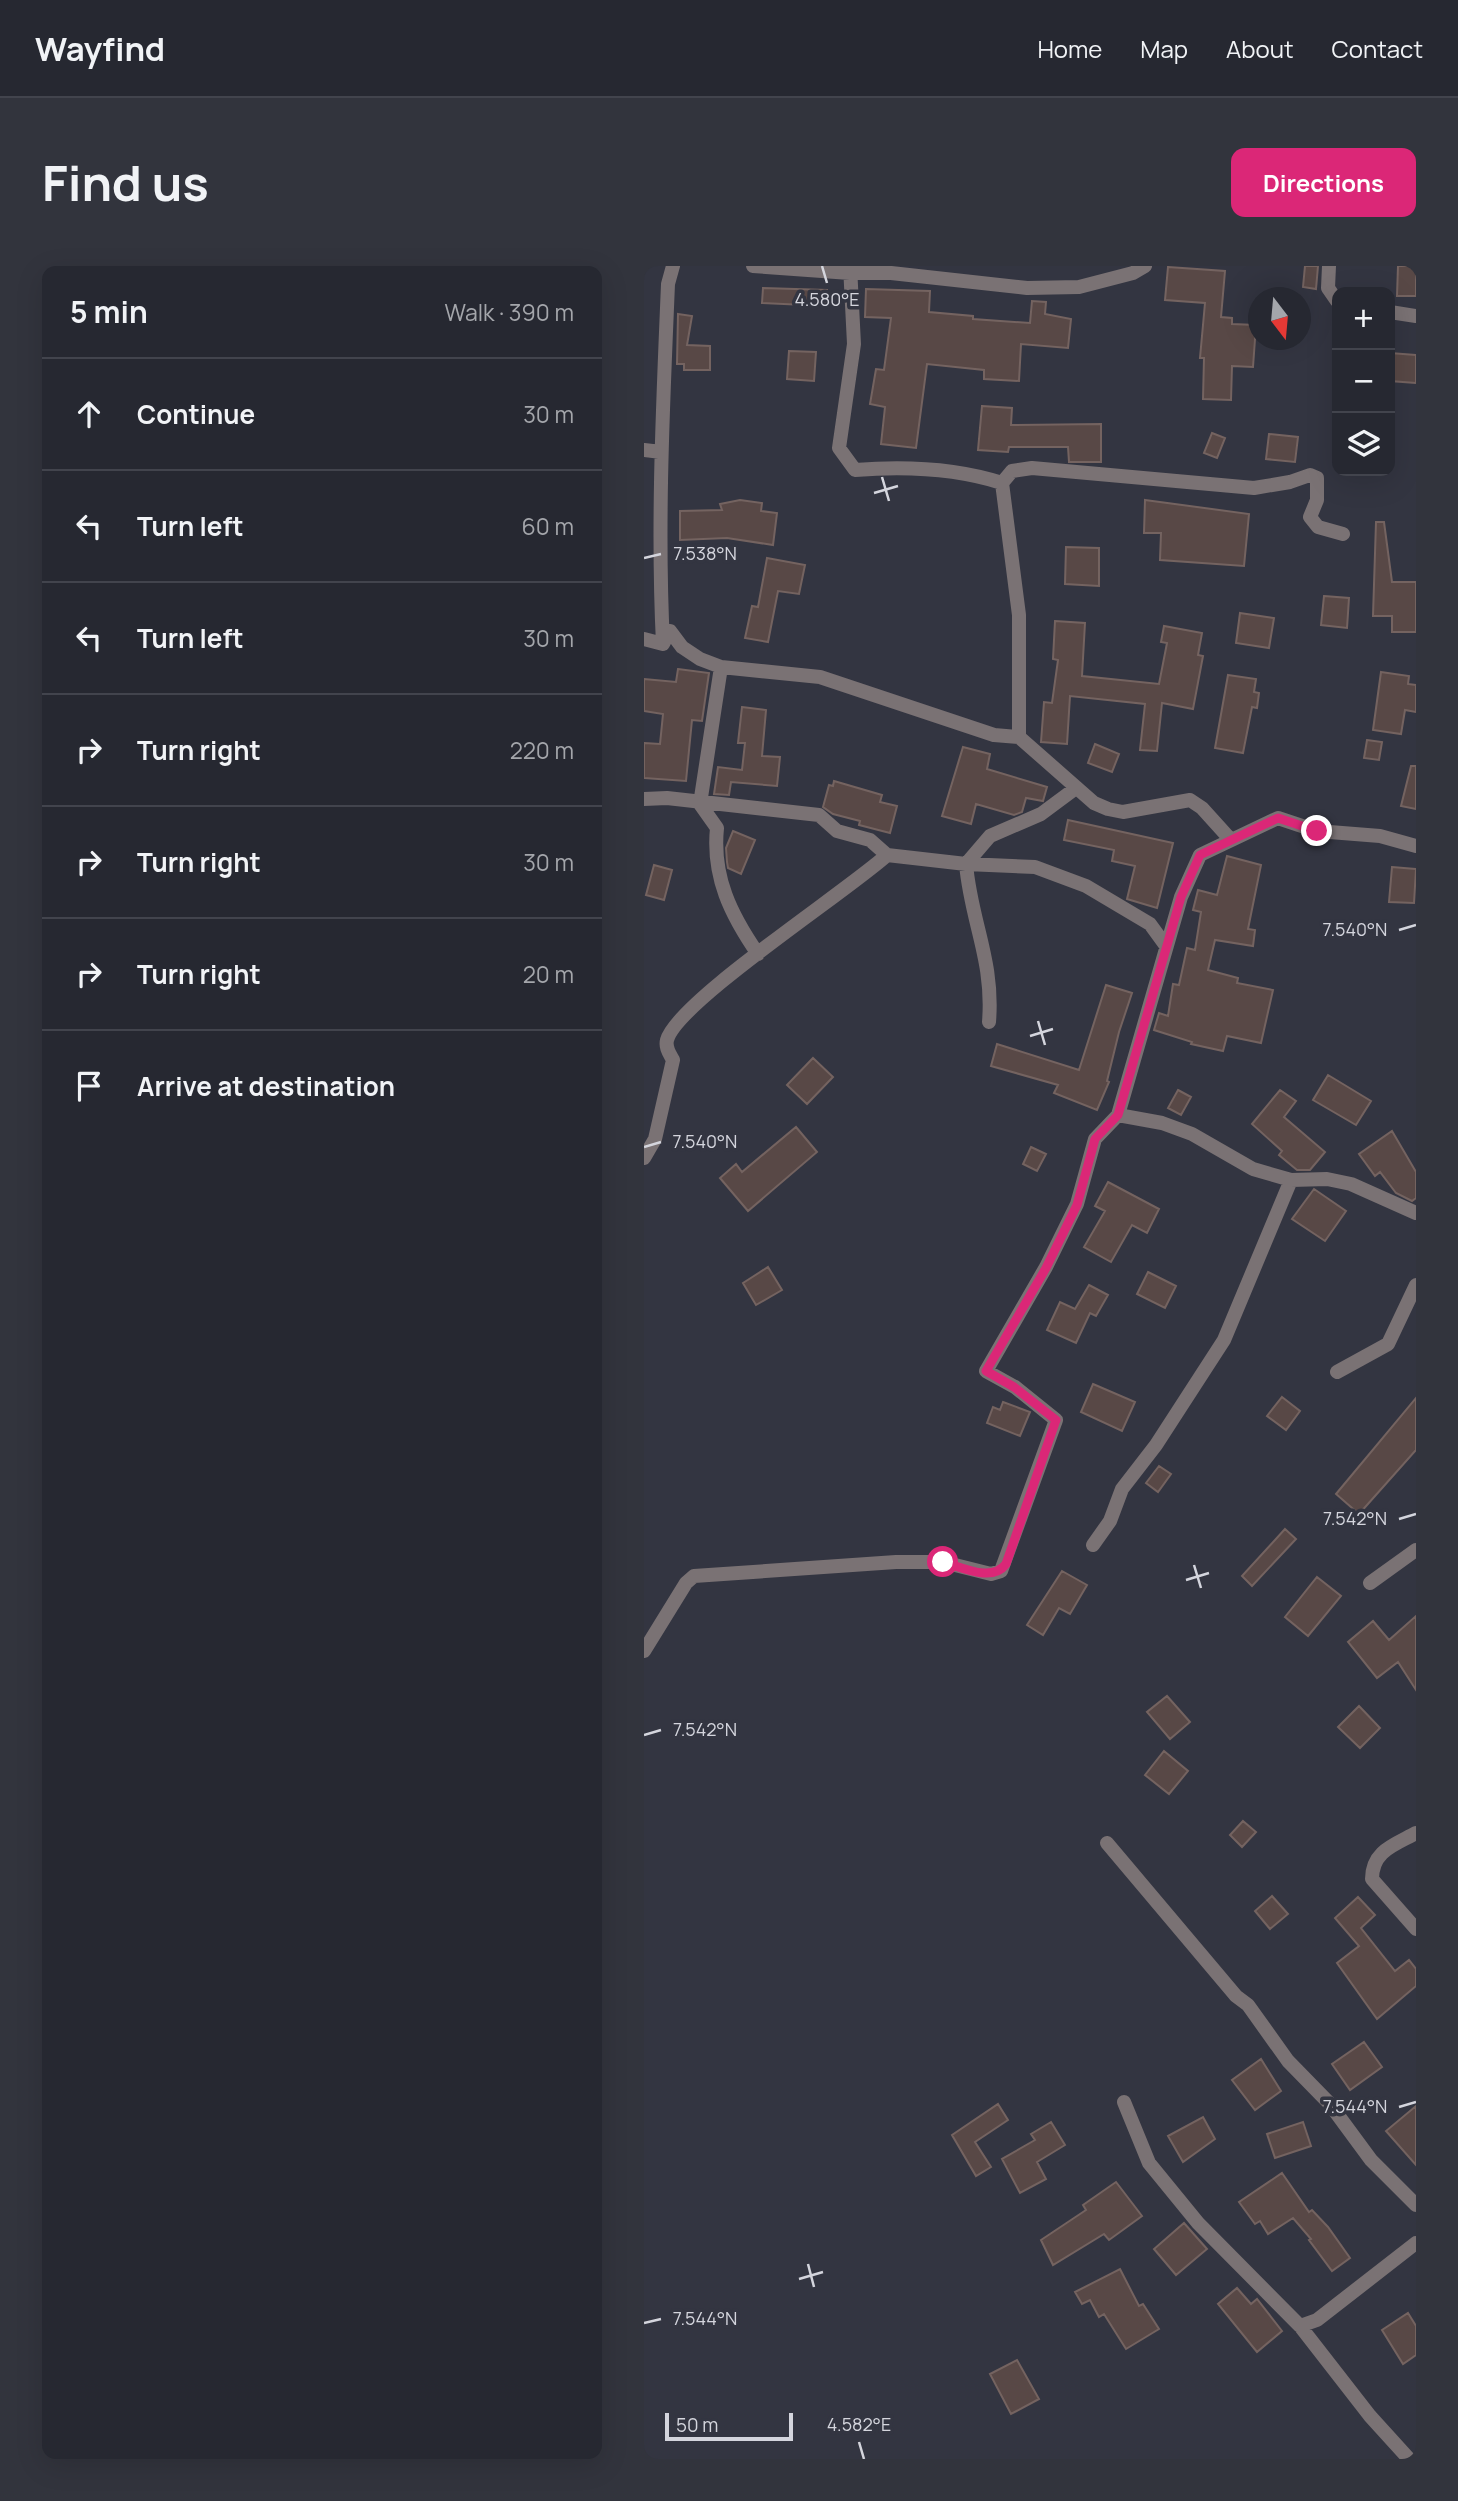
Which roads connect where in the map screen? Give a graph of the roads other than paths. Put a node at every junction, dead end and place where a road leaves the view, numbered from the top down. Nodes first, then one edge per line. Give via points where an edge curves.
1 (673, 266) edge
2 (754, 266) edge
3 (1145, 266) edge
4 (1329, 266) edge
5 (850, 270) edge
6 (1332, 294) edge
7 (1395, 313) edge
8 (1416, 316) edge
9 (644, 450) edge
10 (661, 452) junction
11 (1002, 483) junction
12 (1343, 534) dead end
13 (644, 639) edge
14 (663, 644) junction
15 (721, 667) junction
16 (1019, 737) junction
17 (1076, 788) junction
18 (644, 799) edge
19 (700, 804) junction
20 (1230, 839) junction
21 (1416, 846) edge
22 (887, 855) junction
23 (966, 864) junction
24 (1166, 946) junction
25 (758, 954) junction
26 (989, 1021) dead end
27 (1118, 1115) junction
28 (644, 1158) edge
29 (1291, 1180) junction
30 (1416, 1213) edge
31 (1416, 1285) edge
32 (1337, 1372) dead end
33 (1093, 1545) dead end
34 (1416, 1550) edge
35 (1370, 1583) dead end
36 (644, 1651) edge
37 (1416, 1833) edge
38 (1107, 1843) dead end
39 (1416, 1929) edge
40 (1124, 2102) dead end
41 (1416, 2205) edge
42 (1416, 2243) edge
43 (1300, 2326) junction
44 (1409, 2459) edge

1 - 10 street via 668,284
2 - 5 street
3 - 5 street via 1079,287 947,281
4 - 6 street
5 - 11 street via 854,345 839,448 855,470 970,473
7 - 8 street
9 - 10 street
10 - 14 street
11 - 12 street via 1012,471 1032,468 1254,488 1310,475 1317,478 1310,517 1318,527
11 - 16 street via 1019,615
13 - 14 street
14 - 15 street via 670,631 682,647
15 - 16 street via 820,677 994,735
15 - 19 street
16 - 17 street
17 - 20 street via 1094,803 1123,812 1189,800
17 - 23 street via 1041,814 990,836
18 - 19 street
19 - 22 street via 819,815 837,831 870,840
19 - 25 street via 717,828 714,855 722,886 740,928
20 - 21 street via 1278,818 1317,831 1380,836
20 - 24 street via 1200,855
22 - 23 street
22 - 25 street
23 - 24 street via 1035,867 1086,886 1150,924
23 - 26 street via 987,959
24 - 27 street
25 - 28 street via 711,992 667,1040 673,1060 655,1139
27 - 29 street via 1162,1123 1228,1152 1253,1169
27 - 36 street via 1095,1139 1077,1205 986,1371 1056,1420 1001,1571 991,1574 943,1562 896,1562 694,1576
29 - 30 street via 1351,1184
29 - 33 street via 1224,1340 1122,1489 1110,1521
31 - 32 street via 1388,1344
34 - 35 street
37 - 39 street via 1384,1849 1372,1864 1371,1879
38 - 41 street via 1248,2005 1371,2160
40 - 43 street via 1149,2163 1198,2223
42 - 43 street via 1317,2320
43 - 44 street

